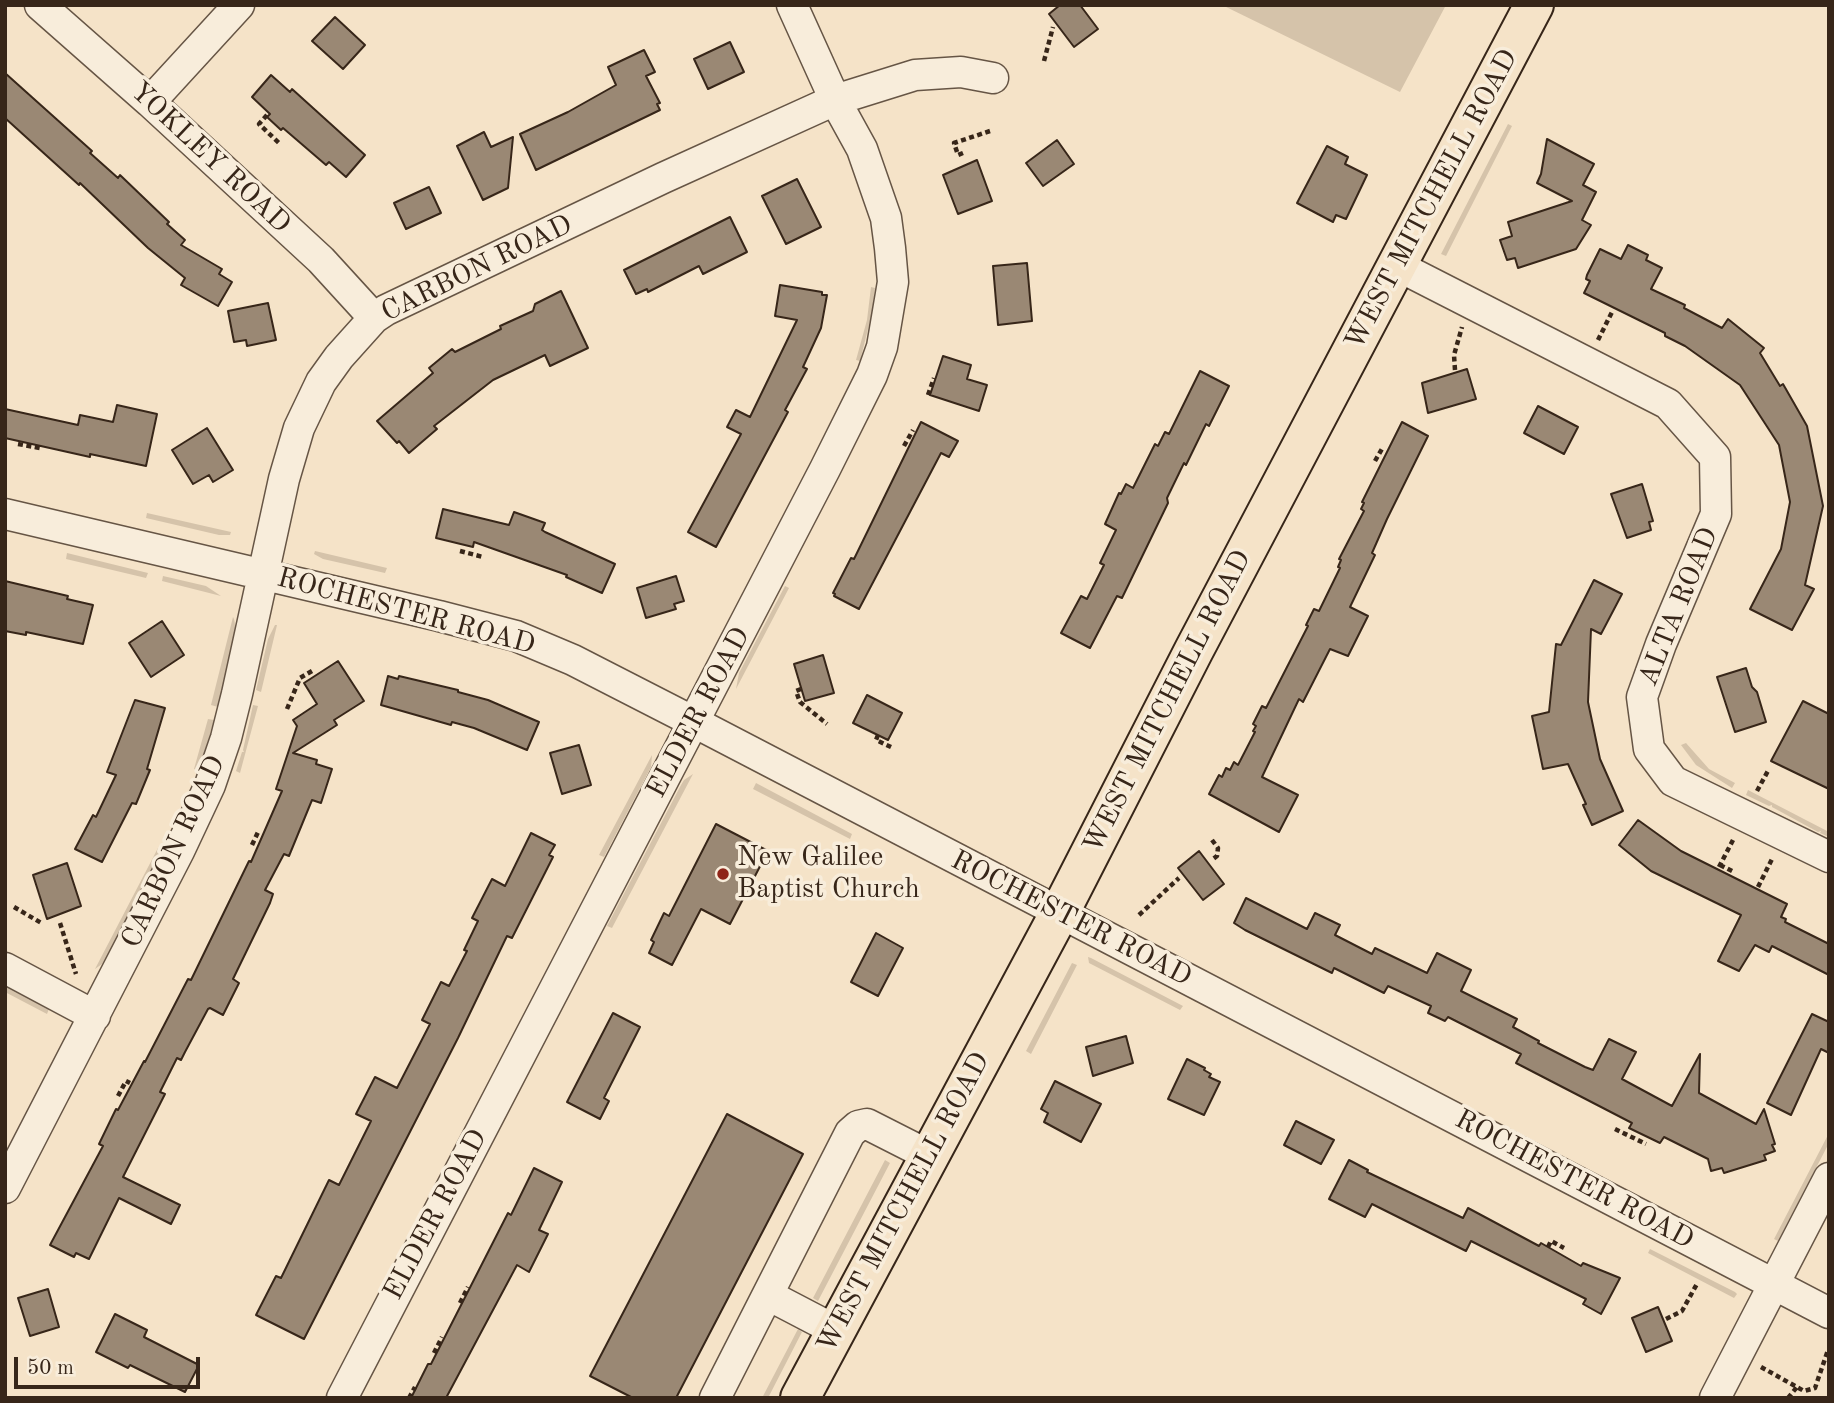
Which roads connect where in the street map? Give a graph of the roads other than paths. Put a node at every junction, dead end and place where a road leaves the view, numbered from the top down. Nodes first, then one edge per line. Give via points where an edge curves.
1 (40, 5) edge
2 (239, 5) edge
3 (792, 5) edge
4 (1534, 5) edge
5 (993, 78) dead end
6 (835, 100) junction
7 (150, 102) junction
8 (1398, 267) junction
9 (374, 318) junction
10 (5, 514) edge
11 (265, 575) junction
12 (694, 722) junction
13 (1829, 857) edge
14 (1059, 914) junction
15 (5, 968) edge
16 (95, 1016) junction
17 (930, 1156) junction
18 (1829, 1178) edge
19 (5, 1188) edge
20 (1773, 1284) junction
21 (768, 1295) junction
22 (1829, 1313) edge
23 (835, 1330) junction
24 (342, 1398) edge
25 (715, 1398) edge
26 (800, 1398) edge
27 (1715, 1398) edge

1 - 7 street, YOKLEY ROAD
2 - 7 street
3 - 6 street, ELDER ROAD
4 - 8 main road, WEST MITCHELL ROAD
5 - 6 street, CARBON ROAD via 961,72 915,75
6 - 9 street, CARBON ROAD
6 - 12 street, ELDER ROAD via 862,149 886,218 892,282 882,346 847,426
7 - 9 street, YOKLEY ROAD via 321,260
8 - 13 street, ALTA ROAD via 1668,404 1715,457 1716,514 1642,697 1649,749 1673,781
8 - 14 main road, WEST MITCHELL ROAD
9 - 11 street, CARBON ROAD via 321,382 299,428
10 - 11 street, ROCHESTER ROAD
11 - 12 street, ROCHESTER ROAD via 525,639
11 - 16 street, CARBON ROAD via 212,778
12 - 14 street, ROCHESTER ROAD
12 - 24 street, ELDER ROAD
14 - 17 main road, WEST MITCHELL ROAD
14 - 20 street, ROCHESTER ROAD
15 - 16 street
16 - 19 street, CARBON ROAD
17 - 21 street via 867,1124 858,1126 850,1133
17 - 23 main road, WEST MITCHELL ROAD
18 - 20 street
20 - 22 street, ROCHESTER ROAD
20 - 27 street
21 - 23 street
21 - 25 street
23 - 26 main road, WEST MITCHELL ROAD

